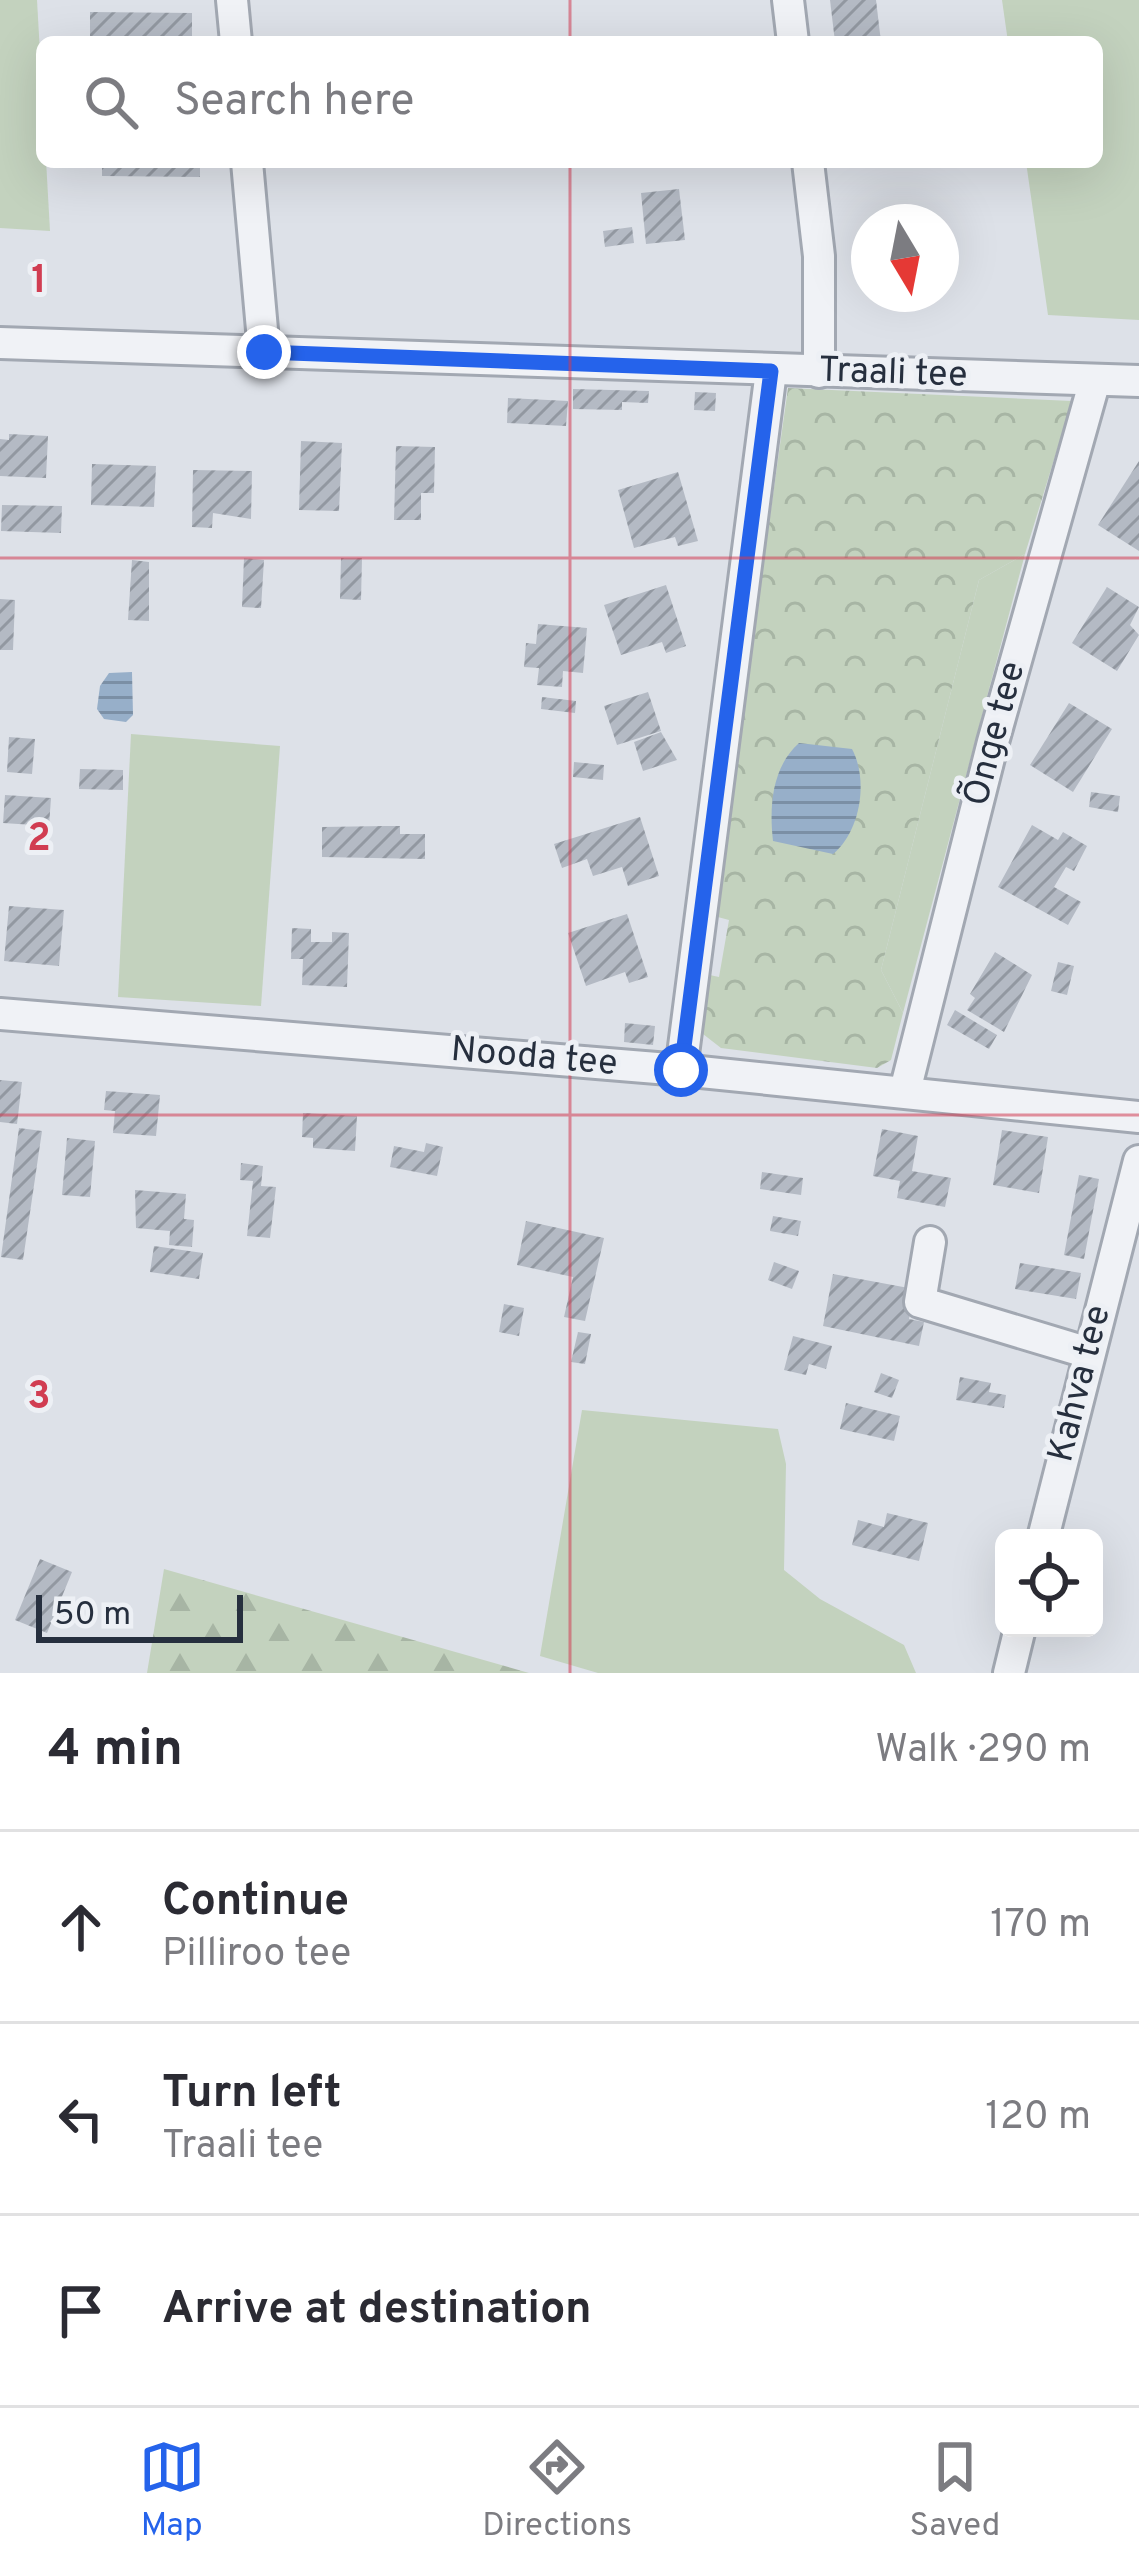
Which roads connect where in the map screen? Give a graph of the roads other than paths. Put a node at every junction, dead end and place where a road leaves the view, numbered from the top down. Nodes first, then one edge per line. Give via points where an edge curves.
1 (232, 0) edge
2 (788, 0) edge
3 (235, 36) edge
4 (792, 36) edge
5 (248, 168) edge
6 (809, 168) edge
7 (0, 343) edge
8 (264, 352) junction
9 (771, 371) junction
10 (819, 372) junction
11 (1096, 380) junction
12 (1139, 381) edge
13 (0, 1014) edge
14 (681, 1070) junction
15 (905, 1091) junction
16 (1139, 1117) edge
17 (1139, 1161) edge
18 (930, 1242) dead end
19 (1089, 1353) junction
20 (1045, 1529) edge
21 (1018, 1637) edge
22 (1009, 1673) edge

1 - 3 street
2 - 4 street
5 - 8 street
6 - 10 street
7 - 8 street, Traali tee
8 - 9 street, Traali tee
9 - 10 street, Traali tee
9 - 14 street
10 - 11 street, Traali tee
11 - 12 street, Traali tee
11 - 15 street, Õnge tee via 992,742
13 - 14 street, Nooda tee
14 - 15 street, Nooda tee
15 - 16 street, Nooda tee
17 - 19 street, Kahva tee
18 - 19 street via 920,1302
19 - 20 street, Kahva tee
21 - 22 street

